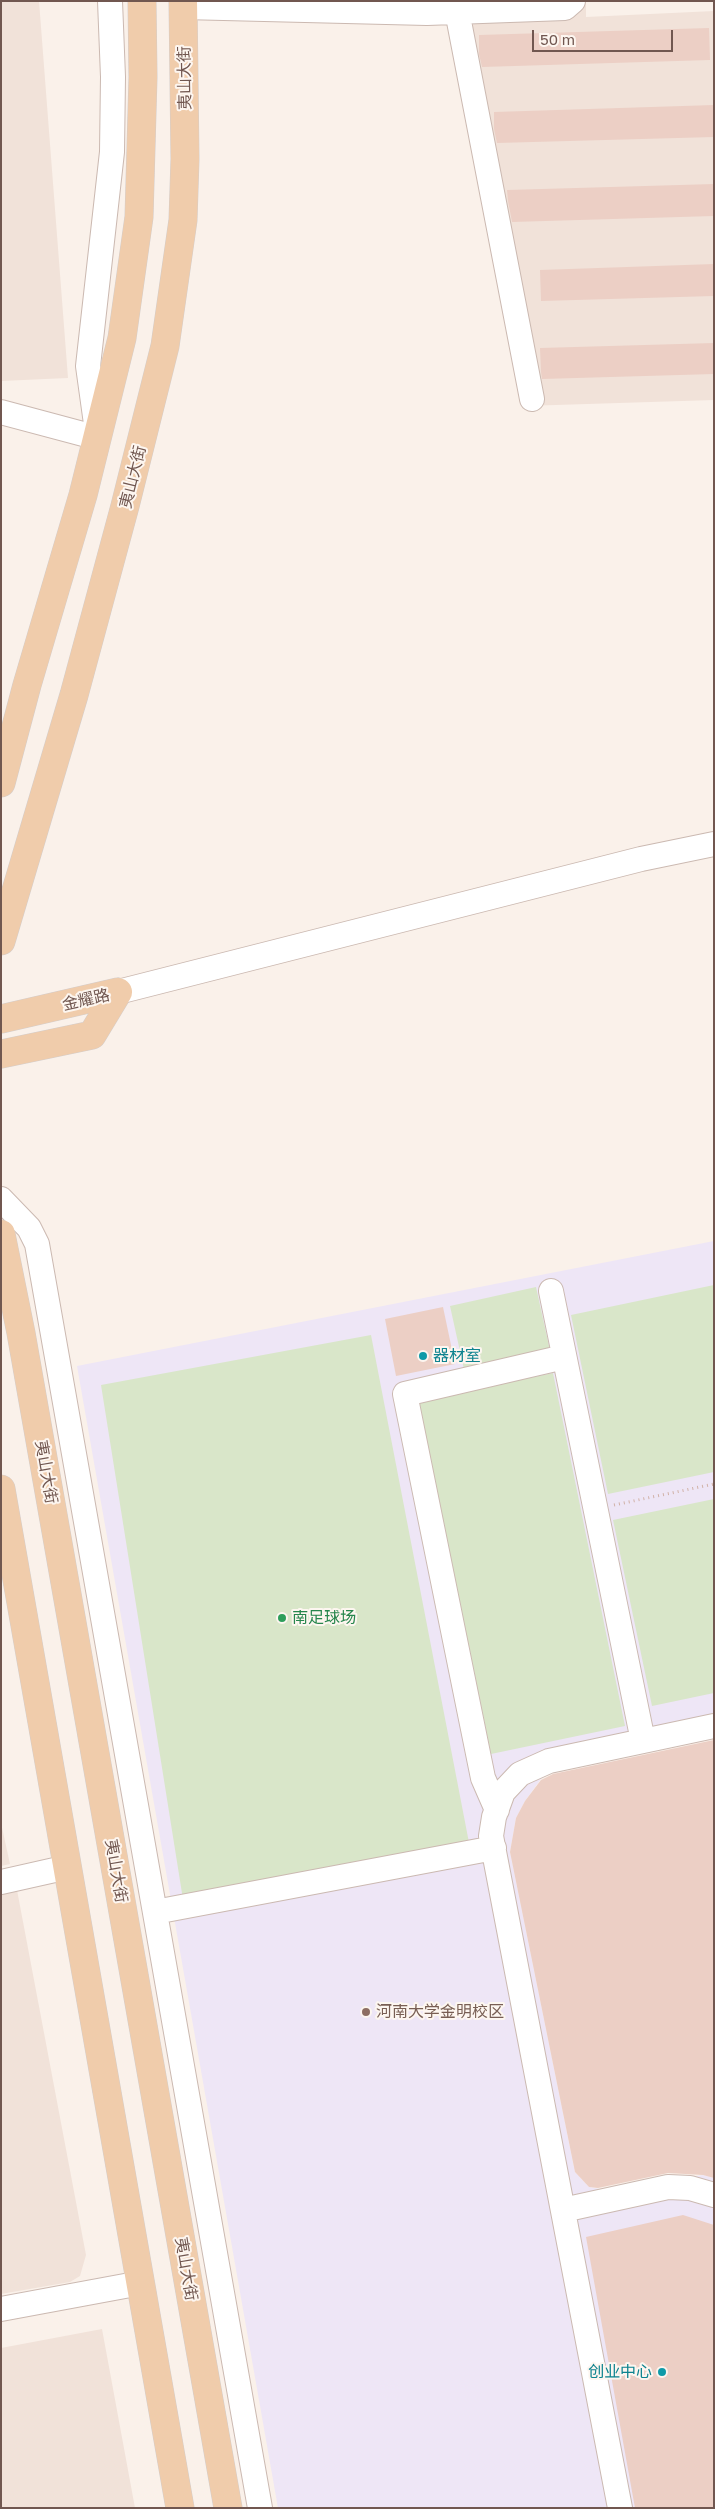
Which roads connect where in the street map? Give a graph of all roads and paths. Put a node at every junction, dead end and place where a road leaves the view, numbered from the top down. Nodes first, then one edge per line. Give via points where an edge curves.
1 (110, 1) edge
2 (142, 1) edge
3 (573, 1) edge
4 (183, 4) edge
5 (457, 12) junction
6 (532, 399) dead end
7 (1, 412) edge
8 (98, 438) junction
9 (1, 783) edge
10 (714, 844) edge
11 (1, 941) edge
12 (118, 992) junction
13 (1, 1019) edge
14 (1, 1054) edge
15 (1, 1199) edge
16 (1, 1234) edge
17 (551, 1291) dead end
18 (564, 1358) junction
19 (714, 1484) edge
20 (1, 1489) edge
21 (596, 1509) junction
22 (714, 1726) edge
23 (643, 1741) junction
24 (497, 1810) junction
25 (494, 1848) junction
26 (68, 1867) junction
27 (1, 1882) edge
28 (155, 1912) junction
29 (714, 2195) edge
30 (563, 2210) junction
31 (141, 2283) junction
32 (1, 2309) edge
33 (180, 2508) edge
34 (228, 2508) edge
35 (260, 2508) edge
36 (620, 2508) edge

1 - 8 street via 112,152 88,366
2 - 8 main road via 139,216 122,338
3 - 5 street via 565,8
4 - 5 street
4 - 11 main road, 夷山大街 via 183,220 165,346 77,685
5 - 6 street
7 - 8 street
8 - 9 main road
10 - 12 street via 640,859
12 - 13 main road, 金耀路
12 - 14 main road, 金耀路 via 92,1035
15 - 28 street via 29,1228 37,1244
16 - 34 main road, 夷山大街
17 - 18 street
18 - 21 street
18 - 24 street via 405,1394 483,1778
19 - 21 path
20 - 26 main road
21 - 23 street
22 - 23 street
23 - 24 street via 549,1761 520,1774 503,1792
24 - 25 street via 491,1836
25 - 28 street
25 - 30 street
26 - 27 street
26 - 31 main road
28 - 35 street
29 - 30 street via 690,2188 668,2187
30 - 36 street
31 - 32 street
31 - 33 main road

